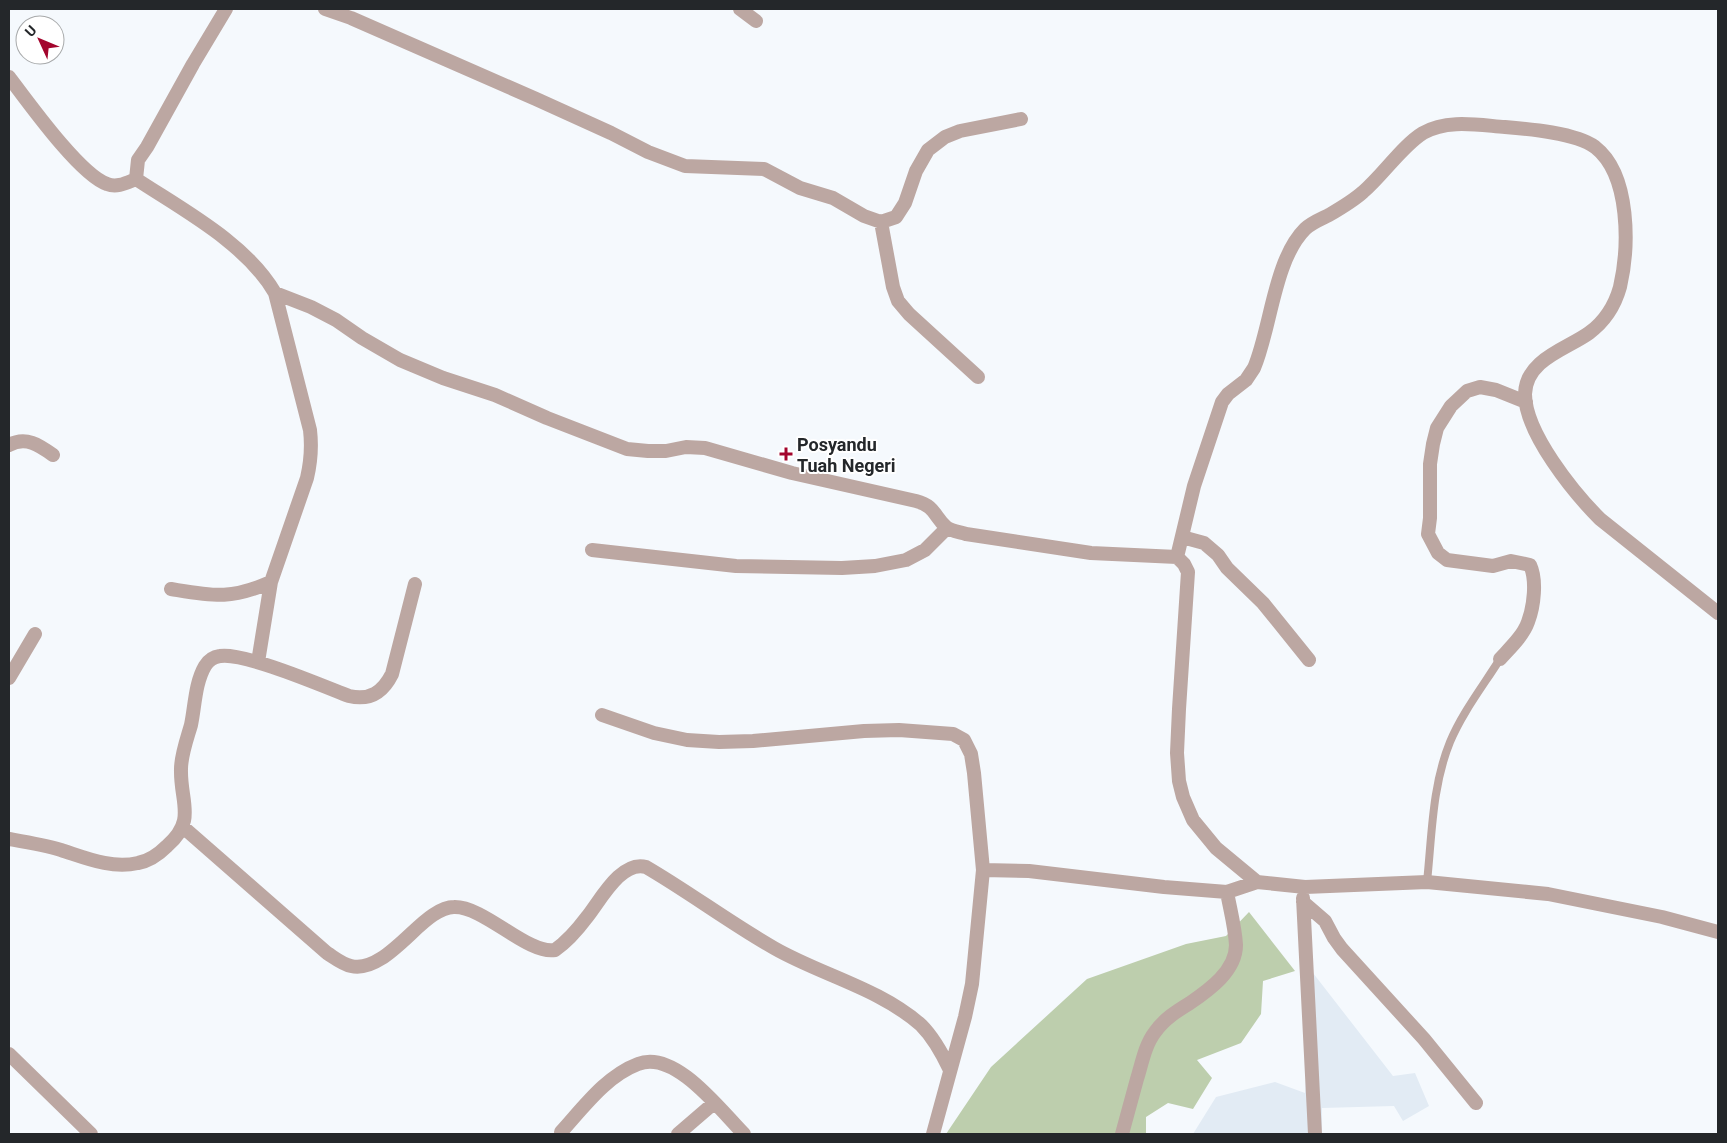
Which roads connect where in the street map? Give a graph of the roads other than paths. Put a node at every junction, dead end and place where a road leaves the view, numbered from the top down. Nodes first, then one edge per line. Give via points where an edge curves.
1 (226, 9) edge
2 (325, 9) edge
3 (740, 9) edge
4 (756, 20) dead end
5 (9, 78) edge
6 (1021, 119) dead end
7 (136, 179) junction
8 (881, 222) junction
9 (275, 294) junction
10 (978, 376) dead end
11 (1526, 402) junction
12 (9, 445) edge
13 (53, 455) dead end
14 (947, 528) junction
15 (1182, 537) junction
16 (592, 550) dead end
17 (1177, 557) junction
18 (271, 582) junction
19 (415, 584) dead end
20 (170, 589) dead end
21 (1718, 613) edge
22 (35, 634) dead end
23 (1500, 659) joint
24 (1309, 660) dead end
25 (258, 662) junction
26 (9, 678) edge
27 (602, 715) dead end
28 (183, 827) junction
29 (9, 839) edge
30 (983, 870) junction
31 (1257, 882) junction
32 (1427, 882) junction
33 (1305, 887) junction
34 (1227, 892) junction
35 (1303, 902) junction
36 (1718, 932) edge
37 (9, 1054) edge
38 (950, 1070) junction
39 (714, 1103) junction
40 (1476, 1103) dead end
41 (561, 1132) dead end
42 (91, 1134) edge
43 (678, 1134) edge
44 (744, 1134) edge
45 (933, 1134) edge
46 (1122, 1134) edge
47 (1315, 1134) edge

1 - 7 street via 138,160
2 - 8 street via 536,99 648,152 685,166 764,169
3 - 4 street
5 - 7 street via 89,173 117,186
6 - 8 street via 945,137 928,150 896,217
7 - 9 street via 205,224 240,252 268,280
8 - 10 street via 898,301
9 - 14 street via 336,320 400,360 495,395 614,445 648,452 705,448 792,473 926,504
9 - 18 street via 312,445 307,478
11 - 15 street via 1526,385 1539,365 1591,332 1614,305 1626,243 1621,193 1616,177 1610,164 1594,146 1575,138 1483,125 1439,127 1423,133 1371,185 1307,227 1292,246 1278,282 1254,368 1222,402 1194,486
11 - 21 street via 1551,459 1586,504
11 - 23 street via 1489,388 1467,391 1451,406 1437,428 1430,464 1428,534 1438,553 1447,560 1472,564 1493,566 1511,561 1530,565 1534,574 1528,622 1518,640
12 - 13 street via 31,442
14 - 16 street via 925,550 906,560 875,566 736,566
14 - 17 street via 966,534 1091,553
15 - 17 street
15 - 24 street via 1204,543 1218,555 1263,603
17 - 31 street via 1188,572 1177,753 1179,781 1193,820 1216,848
18 - 20 street via 227,596
18 - 25 street
19 - 25 street via 392,674 375,694 365,698 349,696
22 - 26 street
23 - 32 lane via 1451,740 1443,763 1436,792
25 - 28 street via 221,656 209,661 202,671 182,760
27 - 30 street via 654,733 719,742 864,731 958,735 971,754
28 - 29 street via 162,851 146,861 123,865 87,860 60,850
28 - 38 street via 327,953 340,962 360,967 373,964 441,910 454,907 473,913 535,947 555,950 579,927 618,877 637,865 646,867 774,948 851,983 902,1011 931,1037
30 - 34 street via 1029,871
30 - 38 street via 972,984
31 - 33 street
31 - 34 street
32 - 33 street
32 - 36 street via 1548,894
33 - 35 street
34 - 46 street via 1236,946 1230,966 1207,992 1173,1014 1154,1032 1142,1060
35 - 40 street via 1325,921 1342,950 1424,1039
35 - 47 street
37 - 42 street
38 - 45 street
39 - 41 street via 669,1065 639,1063 598,1092
39 - 43 street
39 - 44 street

